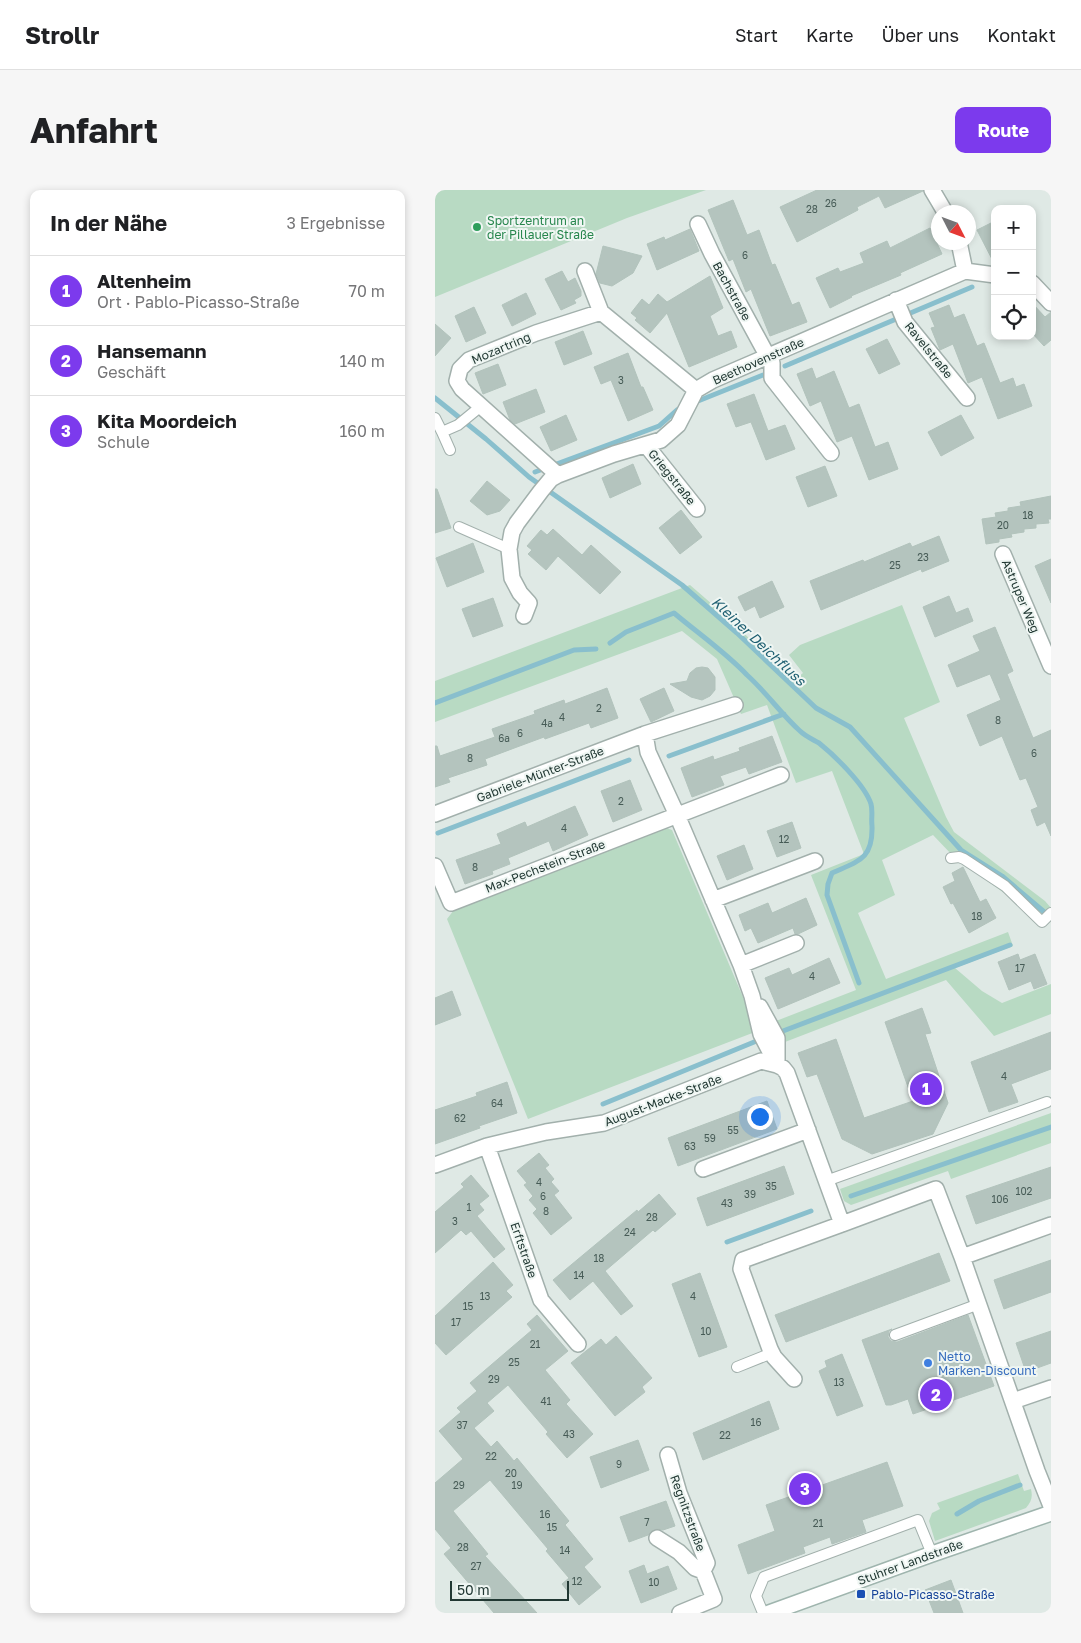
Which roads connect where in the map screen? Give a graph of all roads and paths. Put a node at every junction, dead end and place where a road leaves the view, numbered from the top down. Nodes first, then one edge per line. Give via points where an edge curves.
1 (933, 190) edge
2 (941, 205) edge
3 (698, 224) dead end
4 (961, 250) edge
5 (965, 270) junction
6 (585, 271) dead end
7 (991, 274) edge
8 (1036, 287) edge
9 (1051, 304) edge
10 (900, 311) junction
11 (601, 312) junction
12 (769, 357) junction
13 (694, 394) junction
14 (967, 398) dead end
15 (476, 411) junction
16 (435, 418) edge
17 (442, 432) junction
18 (646, 445) junction
19 (450, 450) dead end
20 (831, 453) dead end
21 (551, 472) junction
22 (697, 509) dead end
23 (459, 527) dead end
24 (509, 548) junction
25 (1003, 554) dead end
26 (524, 616) dead end
27 (1051, 666) edge
28 (735, 705) dead end
29 (645, 734) junction
30 (781, 775) dead end
31 (435, 814) edge
32 (677, 815) junction
33 (951, 858) dead end
34 (815, 861) dead end
35 (435, 866) edge
36 (713, 900) junction
37 (1048, 916) edge
38 (796, 943) dead end
39 (741, 965) junction
40 (777, 1065) junction
41 (1047, 1102) dead end
42 (808, 1130) junction
43 (487, 1146) junction
44 (435, 1165) edge
45 (703, 1169) dead end
46 (826, 1181) junction
47 (842, 1224) junction
48 (1051, 1226) edge
49 (962, 1257) junction
50 (979, 1304) junction
51 (895, 1335) dead end
52 (578, 1344) dead end
53 (772, 1353) junction
54 (737, 1367) dead end
55 (794, 1379) dead end
56 (1051, 1388) edge
57 (1013, 1401) junction
58 (668, 1455) dead end
59 (1051, 1506) edge
60 (1051, 1513) edge
61 (657, 1538) dead end
62 (933, 1554) junction
63 (703, 1570) junction
64 (680, 1613) edge
65 (763, 1613) edge
66 (769, 1613) edge

1 - 2 street
3 - 12 street, Bachstraße
4 - 5 street
5 - 7 street
5 - 10 street, Beethovenstraße
6 - 11 street
8 - 9 street
10 - 12 street, Beethovenstraße
10 - 14 street, Ravelstraße
11 - 13 street
11 - 15 street, Mozartring via 469,360 459,369 457,381
12 - 13 street, Beethovenstraße via 713,380
12 - 20 street, Bachstraße via 772,378
13 - 18 street via 678,425 661,440
15 - 17 lane
15 - 21 street, Mozartring
16 - 17 lane
17 - 19 lane
18 - 21 street
18 - 22 street, Griegstraße
21 - 24 street via 512,532
23 - 24 lane
24 - 26 street via 512,578 529,603
25 - 27 street, Astruper Weg
28 - 29 street, Gabriele-Münter-Straße
29 - 31 street, Gabriele-Münter-Straße
29 - 32 street via 648,752
30 - 32 street
32 - 35 street, Max-Pechstein-Straße via 451,903
32 - 36 street
33 - 37 lane via 964,859
34 - 36 street
36 - 39 street
38 - 39 street
39 - 40 street via 761,1034
40 - 42 street via 787,1073
40 - 43 street, August-Macke-Straße via 761,1062 604,1123
41 - 46 lane
42 - 45 street
42 - 46 street
43 - 44 street, August-Macke-Straße
43 - 52 street, Erftstraße via 541,1300
46 - 47 street
47 - 49 street via 936,1189
47 - 53 street via 743,1260 741,1269
48 - 49 street
49 - 50 street
50 - 51 lane
50 - 57 street
53 - 54 lane
53 - 55 street
56 - 57 street
57 - 59 street
58 - 63 street, Regnitzstraße via 679,1493 707,1563
60 - 62 street, Stuhrer Landstraße
61 - 63 street, Regnitzstraße via 679,1552 695,1568
62 - 65 lane via 918,1520 764,1577 756,1596
62 - 66 street, Stuhrer Landstraße
63 - 64 street, Regnitzstraße via 715,1599

